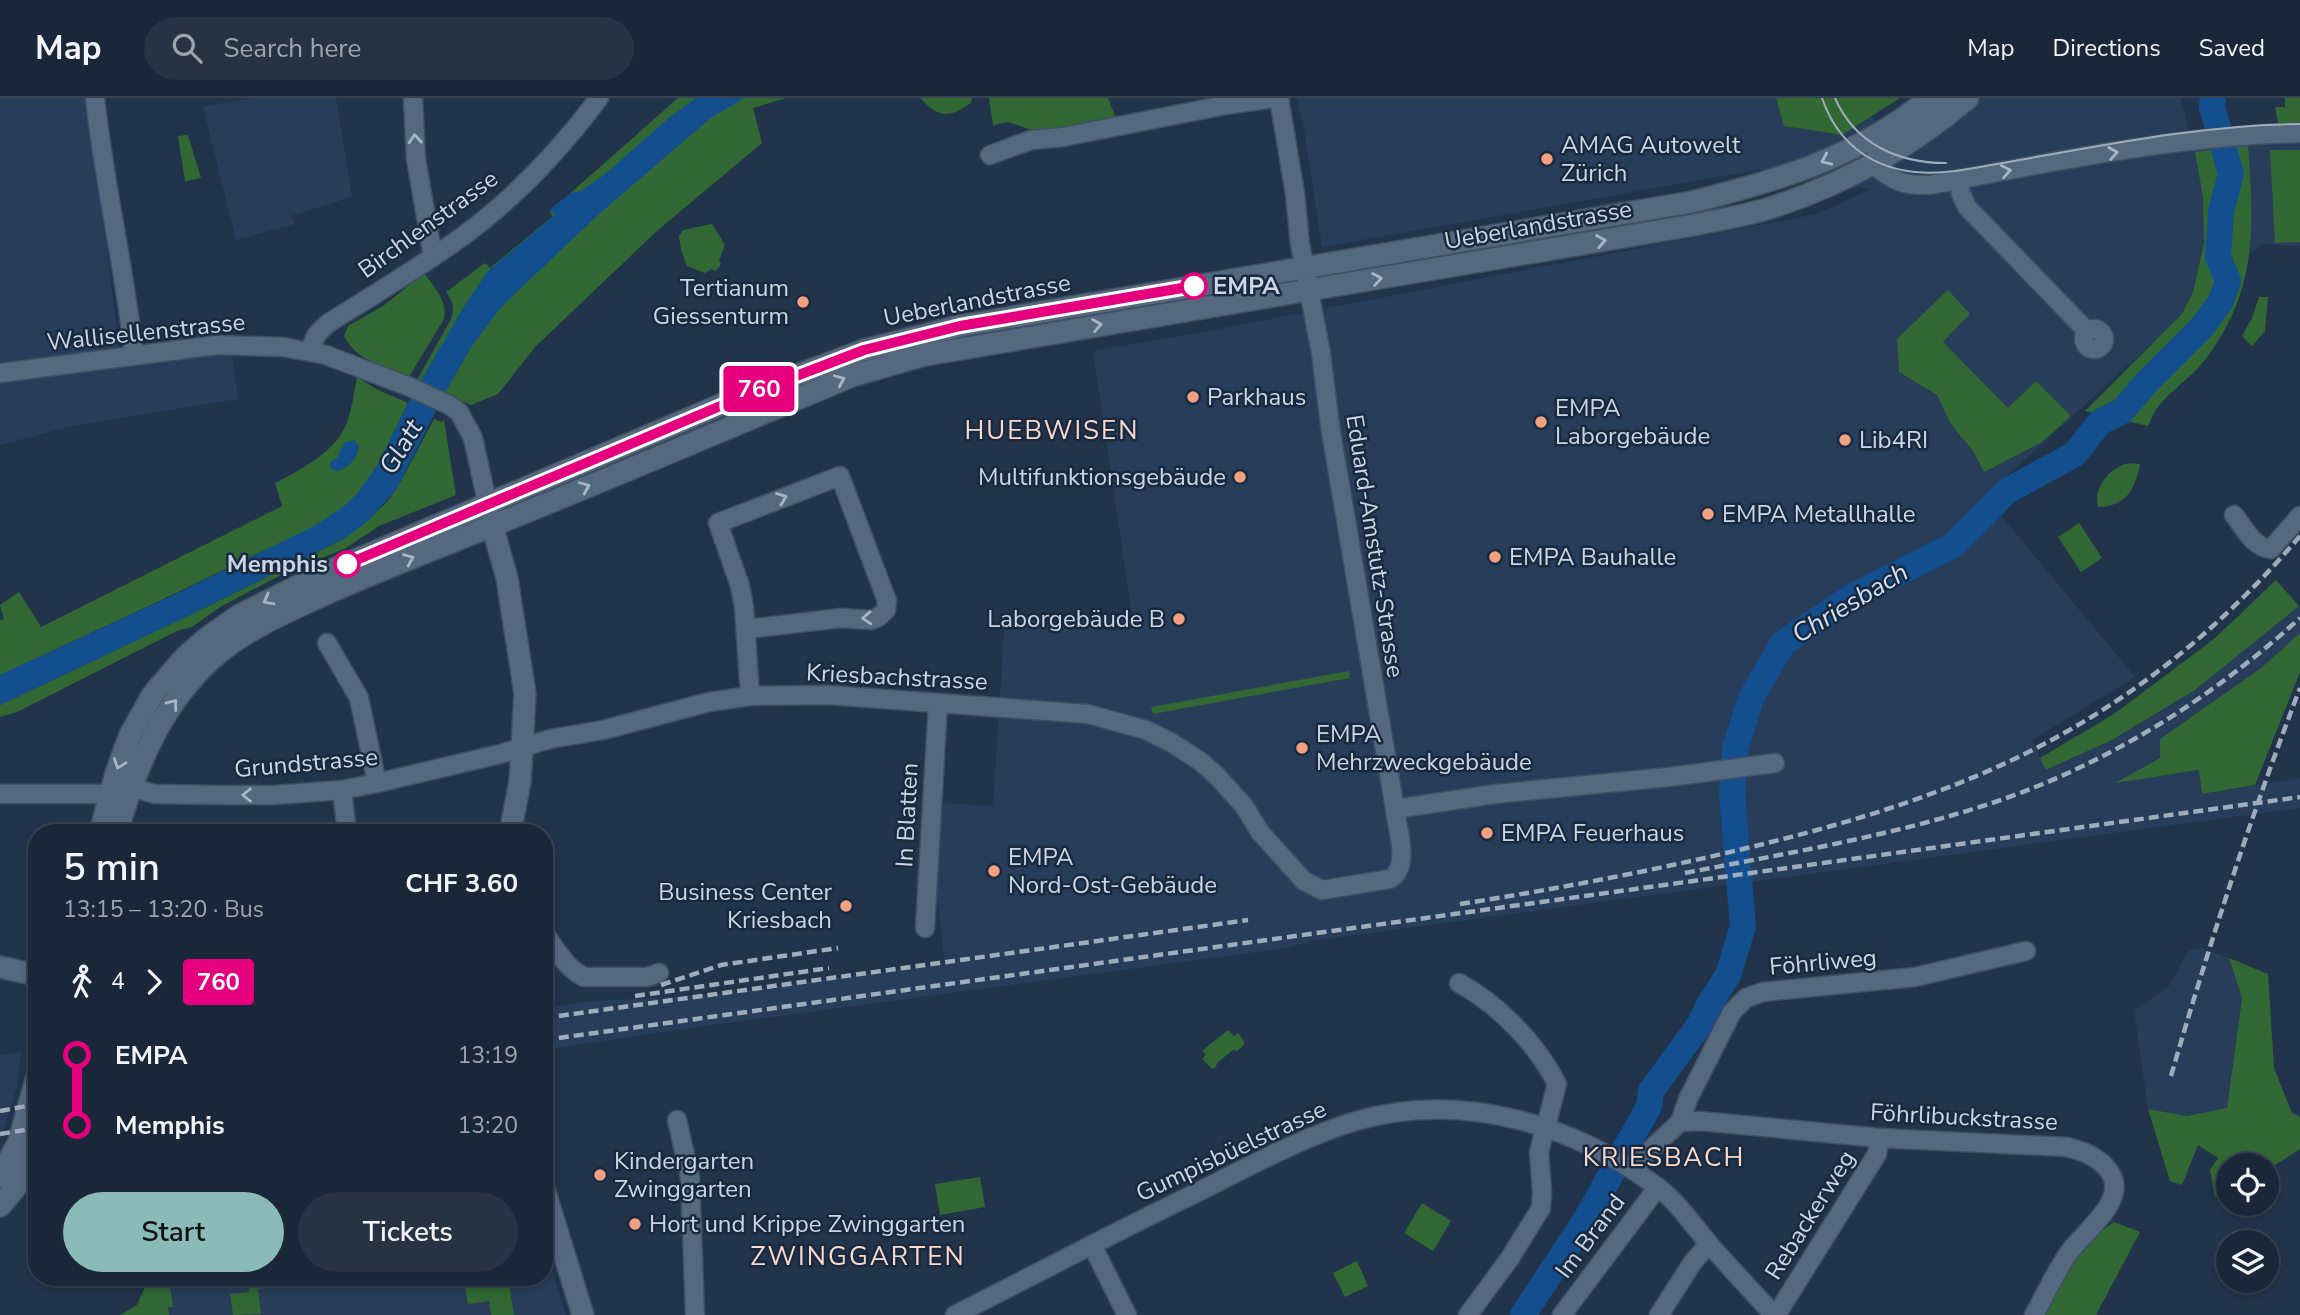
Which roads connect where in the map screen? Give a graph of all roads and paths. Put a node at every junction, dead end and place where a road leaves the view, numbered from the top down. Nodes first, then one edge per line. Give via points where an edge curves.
1 (95, 98) edge
2 (413, 98) edge
3 (599, 98) edge
4 (1277, 98) edge
5 (1930, 98) edge
6 (1946, 98) edge
7 (1968, 98) edge
8 (2300, 133) edge
9 (990, 155) dead end
10 (1873, 164) junction
11 (1959, 179) junction
12 (433, 257) junction
13 (1304, 267) junction
14 (1309, 290) junction
15 (2087, 331) dead end
16 (309, 351) junction
17 (134, 355) junction
18 (0, 373) edge
19 (490, 515) junction
20 (2234, 515) dead end
21 (2300, 516) edge
22 (747, 629) junction
23 (327, 643) dead end
24 (750, 696) junction
25 (938, 704) junction
26 (524, 747) junction
27 (1775, 763) dead end
28 (377, 783) junction
29 (131, 787) junction
30 (342, 790) junction
31 (0, 794) edge
32 (104, 794) junction
33 (1244, 806) joint
34 (1395, 809) junction
35 (101, 824) edge
36 (120, 824) edge
37 (346, 824) edge
38 (512, 824) edge
39 (925, 929) dead end
40 (553, 943) edge
41 (2026, 951) dead end
42 (0, 967) edge
43 (28, 973) edge
44 (659, 973) dead end
45 (1459, 983) dead end
46 (28, 1108) edge
47 (677, 1120) dead end
48 (1680, 1122) junction
49 (1544, 1126) junction
50 (1880, 1138) junction
51 (28, 1166) edge
52 (1630, 1169) junction
53 (0, 1177) edge
54 (1658, 1187) junction
55 (0, 1206) edge
56 (553, 1218) edge
57 (1709, 1244) junction
58 (1091, 1245) junction
59 (583, 1315) edge
60 (695, 1315) edge
61 (956, 1315) edge
62 (1127, 1315) edge
63 (1468, 1315) edge
64 (1562, 1315) edge
65 (1659, 1315) edge
66 (1773, 1315) edge
67 (2034, 1315) edge

1 - 17 street
12 -> 2 street via 416,159
3 - 12 street, Birchlenstrasse via 520,188
4 - 9 street via 1031,140
4 - 13 street, Eduard-Amstutz-Strasse via 1296,194
5 -> 13 main road, Ueberlandstrasse via 1847,150 1757,186 1692,202
6 - 10 street, Ueberlandstrasse via 1888,141 1874,155
7 - 10 main road, Ueberlandstrasse via 1911,142
11 -> 8 street via 2193,141
10 - 11 street via 1890,180 1917,185
14 -> 10 main road, Ueberlandstrasse via 1694,225 1811,193
11 - 15 street via 1967,207
12 - 16 street, Birchlenstrasse via 327,324
13 - 14 street, Eduard-Amstutz-Strasse
13 - 19 main road, Ueberlandstrasse via 960,326 864,350 744,396
19 -> 14 main road, Ueberlandstrasse via 852,376 913,358
14 - 34 street, Eduard-Amstutz-Strasse
16 - 17 street, Wallisellenstrasse via 233,344
16 - 19 street, Wallisellenstrasse via 410,387 448,404 463,417 471,430
17 - 18 street, Wallisellenstrasse
19 - 26 main road via 507,578 521,662
29 -> 19 main road, Ueberlandstrasse via 169,707 220,652 250,632
19 -> 32 main road, Ueberlandstrasse via 278,595 208,637 153,694
20 - 21 street via 2263,548 2272,548
22 -> 22 street via 740,586 719,523 840,476 887,601 883,615 871,620 830,619
22 - 24 street
23 - 28 street via 359,698
24 - 25 street, Kriesbachstrasse via 829,695
24 - 26 street, Kriesbachstrasse
25 - 33 street, Kriesbachstrasse via 1088,714 1137,727 1200,761
25 - 39 street, In Blatten
26 - 28 street, Grundstrasse
26 - 38 main road
27 - 34 street
28 - 30 street, Grundstrasse
30 -> 29 street, Grundstrasse via 220,795 154,794
29 - 36 main road, Ueberlandstrasse
30 - 37 street
31 - 32 street
32 - 35 main road, Ueberlandstrasse
33 - 34 street, Eduard-Amstutz-Strasse via 1260,832 1304,881 1322,890 1397,875 1402,863
40 - 44 street via 584,977
41 - 48 street, Föhrliweg via 1915,977 1763,992 1746,998 1732,1012
42 - 43 main road
45 - 49 street via 1492,1005 1547,1063 1557,1084
46 - 53 main road via 19,1141
47 - 60 street via 690,1177
48 - 50 street, Föhrlibuckstrasse
48 - 52 street, Föhrliweg
49 - 52 street via 1596,1148
49 - 58 street, Gumpisbüelstrasse via 1462,1111 1412,1112 1358,1121 1301,1142
49 - 63 street via 1539,1152 1541,1208
50 - 66 street, Rebackerweg via 1877,1154
50 - 67 street, Föhrlibuckstrasse via 2067,1147 2083,1151 2112,1173 2116,1188 2112,1200 2068,1253
51 - 55 main road
52 - 54 street
54 - 57 street
54 - 64 street, Im Brand
56 - 59 main road
57 - 65 street
57 - 66 street
58 - 61 street, Gumpisbüelstrasse
58 - 62 street

